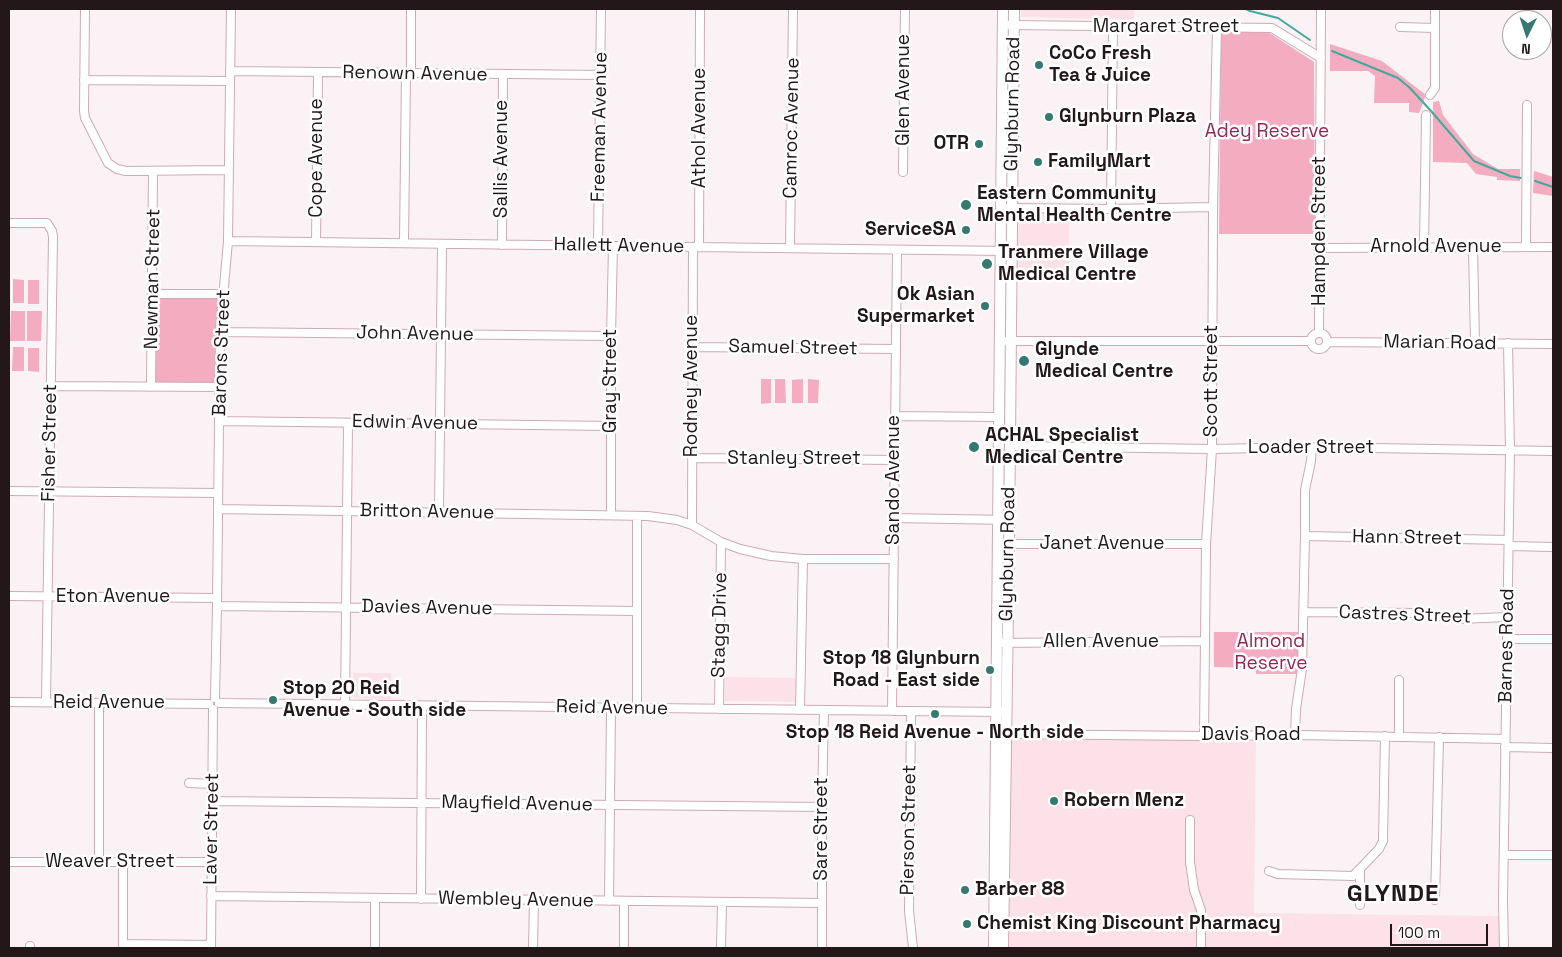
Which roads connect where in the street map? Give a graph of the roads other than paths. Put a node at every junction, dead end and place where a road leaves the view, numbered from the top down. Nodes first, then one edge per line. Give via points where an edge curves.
1 (85, 9) edge
2 (230, 9) edge
3 (411, 9) edge
4 (601, 9) edge
5 (700, 9) edge
6 (793, 9) edge
7 (905, 9) edge
8 (1003, 9) edge
9 (1014, 9) edge
10 (1321, 9) edge
11 (1435, 9) edge
12 (1008, 25) junction
13 (1113, 27) junction
14 (1218, 27) junction
15 (1400, 28) dead end
16 (1435, 28) junction
17 (1321, 58) junction
18 (230, 71) junction
19 (318, 73) junction
20 (408, 74) junction
21 (503, 74) junction
22 (601, 75) junction
23 (84, 80) junction
24 (230, 80) junction
25 (1430, 95) dead end
26 (1527, 106) dead end
27 (1426, 115) dead end
28 (1012, 158) junction
29 (228, 170) junction
30 (154, 171) junction
31 (904, 172) dead end
32 (1001, 183) junction
33 (1213, 207) junction
34 (1006, 208) junction
35 (1111, 209) junction
36 (9, 222) edge
37 (228, 241) junction
38 (316, 242) junction
39 (404, 243) junction
40 (442, 244) junction
41 (502, 245) junction
42 (598, 246) junction
43 (613, 246) junction
44 (1526, 246) junction
45 (696, 247) junction
46 (1474, 247) junction
47 (1553, 247) edge
48 (790, 248) junction
49 (1319, 248) junction
50 (1424, 248) junction
51 (896, 250) junction
52 (1006, 251) junction
53 (153, 294) junction
54 (223, 294) junction
55 (220, 332) junction
56 (1319, 333) junction
57 (441, 334) junction
58 (611, 336) junction
59 (1000, 341) junction
60 (1011, 341) junction
61 (1213, 341) junction
62 (1311, 341) junction
63 (1327, 342) junction
64 (1475, 343) junction
65 (1508, 344) junction
66 (1553, 344) edge
67 (692, 347) junction
68 (895, 350) junction
69 (51, 386) junction
70 (151, 387) junction
71 (219, 387) junction
72 (895, 416) junction
73 (1000, 417) junction
74 (220, 421) junction
75 (348, 422) junction
76 (440, 424) junction
77 (611, 426) junction
78 (1010, 446) junction
79 (1312, 447) junction
80 (1212, 449) junction
81 (1510, 451) junction
82 (1553, 451) edge
83 (692, 458) junction
84 (895, 460) junction
85 (9, 491) edge
86 (49, 491) junction
87 (218, 493) junction
88 (218, 510) junction
89 (348, 511) junction
90 (439, 513) junction
91 (611, 515) junction
92 (637, 516) junction
93 (894, 518) junction
94 (1003, 520) junction
95 (692, 525) junction
96 (1305, 536) junction
97 (721, 542) junction
98 (1509, 543) junction
99 (1004, 544) junction
100 (1206, 544) junction
101 (1553, 547) edge
102 (803, 559) junction
103 (894, 559) junction
104 (9, 596) edge
105 (47, 597) junction
106 (217, 602) junction
107 (347, 607) junction
108 (636, 611) junction
109 (1304, 612) junction
110 (1507, 617) junction
111 (1507, 638) junction
112 (1553, 639) edge
113 (1205, 641) junction
114 (1002, 643) junction
115 (1399, 680) dead end
116 (9, 702) edge
117 (46, 702) junction
118 (99, 703) junction
119 (214, 703) junction
120 (345, 706) junction
121 (422, 706) junction
122 (611, 708) junction
123 (638, 708) junction
124 (719, 709) junction
125 (800, 710) junction
126 (824, 710) junction
127 (892, 711) junction
128 (911, 711) junction
129 (1001, 712) junction
130 (1001, 734) junction
131 (1295, 735) junction
132 (1204, 736) junction
133 (1385, 736) junction
134 (1399, 736) junction
135 (1439, 738) junction
136 (1505, 743) junction
137 (1553, 748) edge
138 (189, 783) dead end
139 (213, 784) junction
140 (212, 800) junction
141 (422, 803) junction
142 (610, 805) junction
143 (822, 807) junction
144 (1190, 820) dead end
145 (1504, 854) junction
146 (1553, 855) edge
147 (99, 861) junction
148 (123, 861) junction
149 (9, 862) edge
150 (211, 862) junction
151 (1360, 869) junction
152 (1269, 871) dead end
153 (211, 896) junction
154 (375, 898) junction
155 (421, 898) junction
156 (534, 900) junction
157 (1435, 900) dead end
158 (609, 901) junction
159 (624, 901) junction
160 (722, 902) junction
161 (822, 903) junction
162 (1360, 905) dead end
163 (123, 946) edge
164 (210, 947) edge
165 (375, 948) edge
166 (533, 948) edge
167 (624, 948) edge
168 (721, 948) edge
169 (822, 948) edge
170 (913, 948) edge
171 (994, 948) edge
172 (1003, 948) edge
173 (1201, 948) edge
174 (1504, 948) edge

1 - 23 street
2 - 18 street, Barons Street
3 - 20 street
4 - 22 street, Freeman Avenue
5 - 45 street, Athol Avenue
6 - 48 street, Camroc Avenue
7 - 31 street, Glen Avenue
8 - 12 main road, Glynburn Road
9 - 12 main road, Glynburn Road
10 - 17 street, Hampden Street
11 - 16 street
12 - 13 street, Margaret Street
12 - 28 main road, Glynburn Road
12 - 32 main road, Glynburn Road
13 - 14 street, Margaret Street
13 - 35 street
14 - 17 street, Margaret Street via 1272,28
14 - 33 street, Scott Street
15 - 16 street
16 - 25 street via 1435,88
17 - 49 street, Hampden Street
18 - 19 street, Renown Avenue
18 - 24 street, Barons Street
19 - 20 street, Renown Avenue
19 - 38 street, Cope Avenue
20 - 21 street, Renown Avenue
20 - 39 street
21 - 22 street, Renown Avenue
21 - 41 street, Sallis Avenue
22 - 42 street, Freeman Avenue
23 - 24 street
23 - 30 street via 85,118 108,163 117,170
24 - 29 street, Barons Street
26 - 44 street
27 - 50 street
28 - 32 main road via 1006,178
28 - 34 main road, Glynburn Road
29 - 30 street
29 - 37 street, Barons Street
30 - 53 street, Newman Street
32 - 34 main road, Glynburn Road
33 - 35 street
33 - 61 street, Scott Street
34 - 35 street
34 - 52 main road, Glynburn Road
36 - 69 street, Fisher Street via 47,223 52,231
37 - 38 street, Hallett Avenue
37 - 54 street, Barons Street
38 - 39 street, Hallett Avenue
39 - 40 street, Hallett Avenue
40 - 41 street, Hallett Avenue
40 - 57 street
41 - 42 street, Hallett Avenue
42 - 43 street, Hallett Avenue
43 - 45 street, Hallett Avenue
43 - 58 street, Gray Street
44 - 46 street, Arnold Avenue
44 - 47 street, Arnold Avenue
45 - 48 street, Hallett Avenue
45 - 67 street, Rodney Avenue
46 - 50 street, Arnold Avenue
46 - 64 street
48 - 51 street, Hallett Avenue
49 - 50 street, Arnold Avenue
49 - 56 street, Hampden Street
51 - 52 street, Hallett Avenue
51 - 68 street, Sando Avenue
52 - 59 main road, Glynburn Road
52 - 60 main road, Glynburn Road
53 - 54 street
53 - 70 street, Newman Street
54 - 55 street, Barons Street
55 - 57 street, John Avenue
55 - 71 street, Barons Street
56 - 62 street
56 - 63 street
57 - 58 street, John Avenue
57 - 76 street
58 - 77 street, Gray Street
59 - 60 street
59 - 73 main road, Glynburn Road
60 - 61 street
60 - 78 main road, Glynburn Road
61 - 62 street
61 - 80 street, Scott Street
62 - 63 street via 1317,349 1325,347
63 - 64 street, Marian Road
64 - 65 street, Marian Road
65 - 66 street, Marian Road
65 - 81 street, Barnes Road
67 - 68 street, Samuel Street
67 - 83 street, Rodney Avenue
68 - 72 street, Sando Avenue
69 - 70 street
69 - 86 street, Fisher Street
70 - 71 street
71 - 74 street, Barons Street
72 - 73 street
72 - 84 street, Sando Avenue
73 - 94 main road, Glynburn Road
74 - 75 street, Edwin Avenue
74 - 87 street, Barons Street
75 - 76 street, Edwin Avenue
75 - 89 street
76 - 77 street, Edwin Avenue
76 - 90 street
77 - 91 street, Gray Street
78 - 80 street, Loader Street
78 - 94 main road, Glynburn Road
79 - 80 street, Loader Street
79 - 81 street, Loader Street
79 - 96 street via 1304,490
80 - 100 street, Scott Street
81 - 82 street, Loader Street
81 - 98 street, Barnes Road
83 - 84 street, Stanley Street
83 - 95 street, Rodney Avenue
84 - 93 street, Sando Avenue
85 - 86 street
86 - 87 street
86 - 105 street, Fisher Street
87 - 88 street, Barons Street
88 - 89 street, Britton Avenue
88 - 106 street, Barons Street
89 - 90 street, Britton Avenue
89 - 107 street
90 - 91 street, Britton Avenue
91 - 92 street, Britton Avenue
92 - 95 street, Britton Avenue via 663,517
92 - 108 street
93 - 94 street
93 - 103 street, Sando Avenue
94 - 99 main road, Glynburn Road
95 - 97 street, Britton Avenue
96 - 98 street, Hann Street
96 - 109 street
97 - 102 street, Britton Avenue via 764,555
97 - 124 street, Stagg Drive
98 - 101 street, Hann Street
98 - 110 street, Barnes Road
99 - 100 street, Janet Avenue
99 - 114 main road, Glynburn Road
100 - 113 street, Scott Street
102 - 103 street, Britton Avenue
102 - 125 street
103 - 127 street, Sando Avenue
104 - 105 street, Eton Avenue
105 - 106 street, Eton Avenue
105 - 117 street, Fisher Street
106 - 107 street, Davies Avenue
106 - 119 street, Barons Street
107 - 108 street, Davies Avenue
107 - 120 street
108 - 123 street
109 - 110 street, Castres Street
109 - 131 street
110 - 111 street, Barnes Road
111 - 112 street
111 - 136 street, Barnes Road
113 - 114 street, Allen Avenue
113 - 132 street, Scott Street
114 - 129 main road, Glynburn Road
115 - 134 street
116 - 117 street, Reid Avenue
117 - 118 street, Reid Avenue
118 - 119 street, Reid Avenue
118 - 147 street
119 - 120 street, Reid Avenue
119 - 139 street, Laver Street
120 - 121 street, Reid Avenue
121 - 122 street, Reid Avenue
121 - 141 street
122 - 123 street, Reid Avenue
122 - 142 street
123 - 124 street, Reid Avenue
124 - 125 street, Reid Avenue
125 - 126 street, Reid Avenue
126 - 127 street, Reid Avenue
126 - 143 street, Sare Street
127 - 128 street, Reid Avenue
128 - 129 street, Reid Avenue
128 - 170 street, Pierson Street via 909,910
129 - 130 main road, Glynburn Road
130 - 132 street, Davis Road
130 - 171 main road, Glynburn Road
130 - 172 main road, Glynburn Road via 1005,852
131 - 132 street, Davis Road
131 - 133 street, Davis Road
133 - 134 street, Davis Road
133 - 151 street via 1383,843
134 - 135 street, Davis Road
135 - 136 street, Davis Road
135 - 157 street
136 - 137 street, Davis Road
136 - 145 street, Barnes Road
138 - 139 street
139 - 140 street, Laver Street
140 - 141 street, Mayfield Avenue
140 - 150 street, Laver Street
141 - 142 street, Mayfield Avenue
141 - 155 street
142 - 143 street, Mayfield Avenue
142 - 158 street
143 - 161 street, Sare Street
144 - 173 street via 1191,871 1202,910
145 - 146 street
145 - 174 street, Barnes Road
147 - 148 street, Weaver Street
147 - 149 street, Weaver Street
148 - 150 street, Weaver Street
148 - 163 street
150 - 153 street, Laver Street
151 - 152 street via 1350,876
151 - 162 street
153 - 154 street, Wembley Avenue
153 - 164 street, Laver Street
154 - 155 street, Wembley Avenue
154 - 165 street
155 - 156 street, Wembley Avenue
156 - 158 street, Wembley Avenue
156 - 166 street
158 - 159 street, Wembley Avenue
159 - 160 street, Wembley Avenue
159 - 167 street
160 - 161 street, Wembley Avenue
160 - 168 street
161 - 169 street, Sare Street
163 - 164 street

